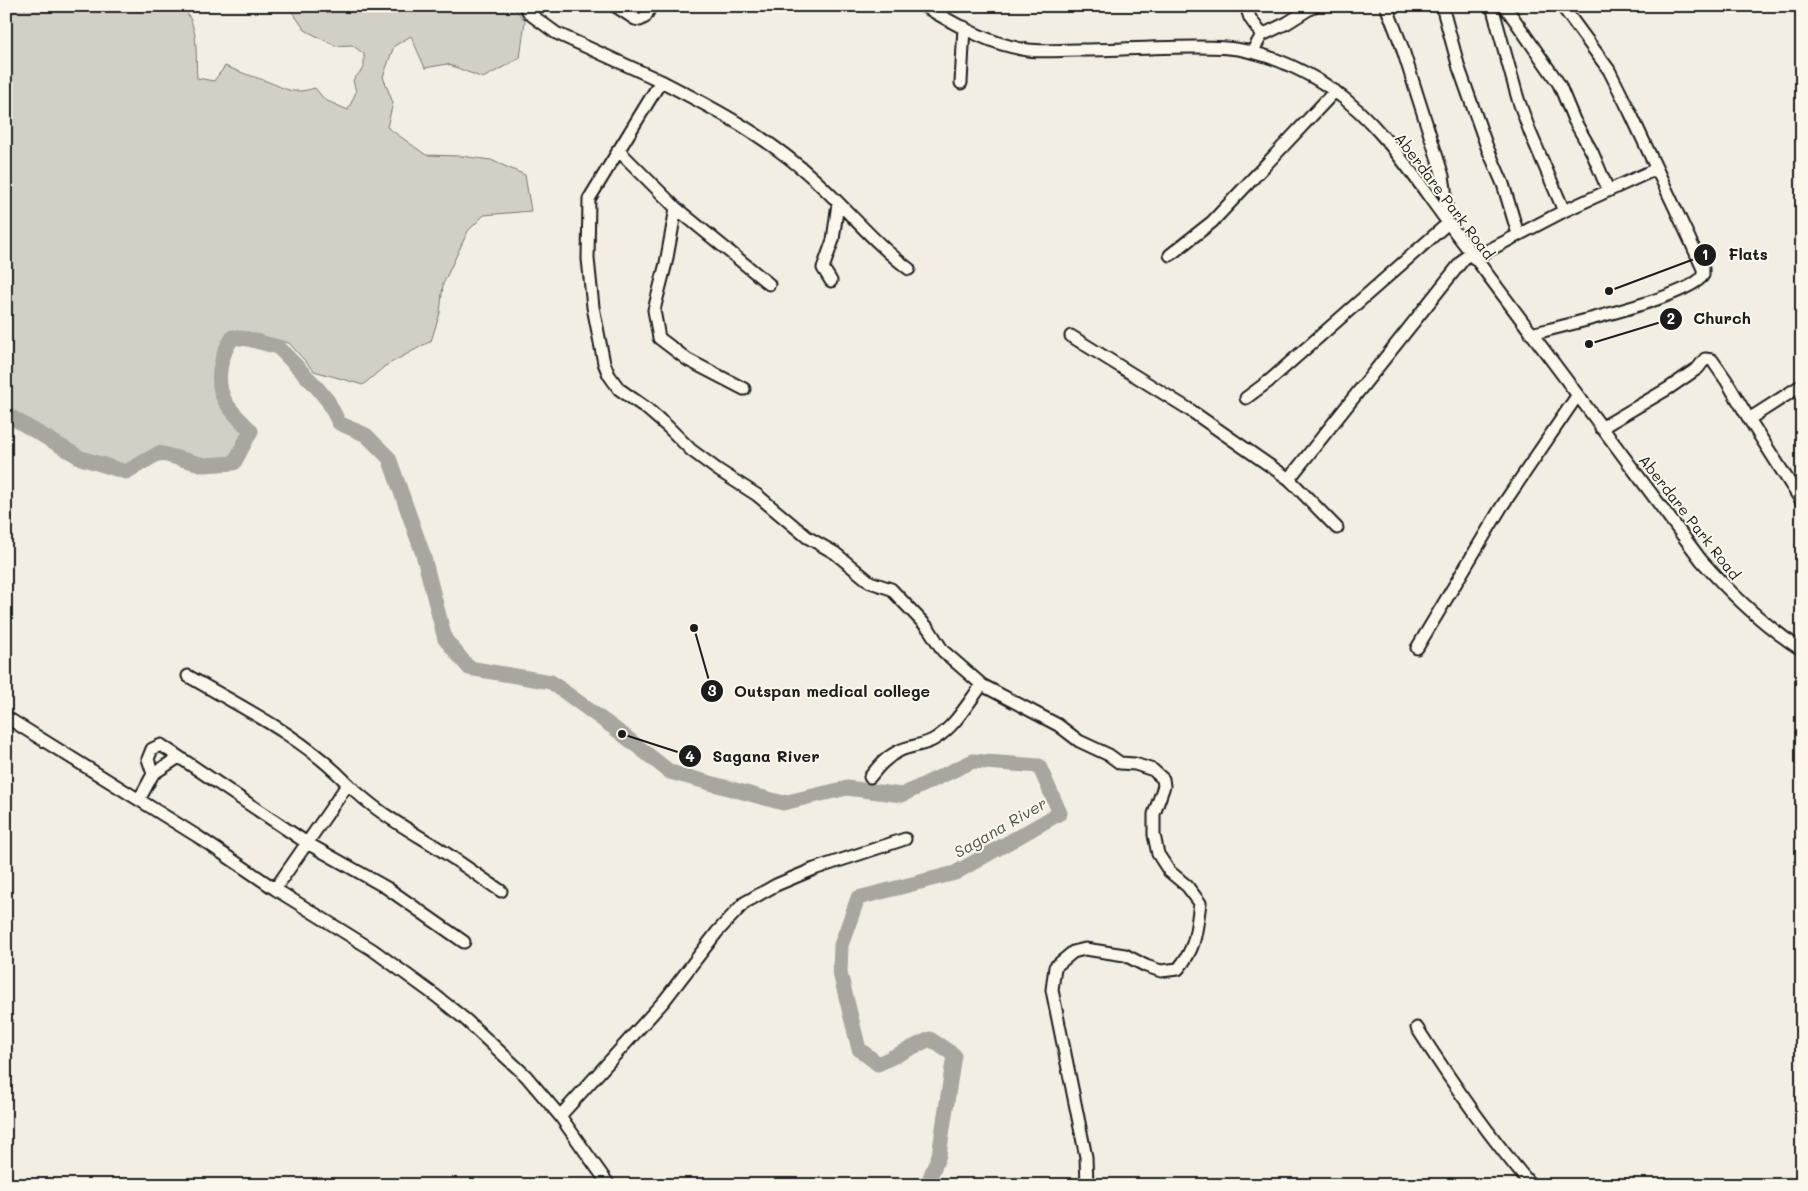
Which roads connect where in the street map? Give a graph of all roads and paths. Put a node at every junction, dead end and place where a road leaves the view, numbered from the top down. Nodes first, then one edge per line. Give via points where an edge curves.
1 (525, 6) edge
2 (615, 6) edge
3 (651, 6) edge
4 (924, 6) edge
5 (1246, 6) edge
6 (1314, 6) edge
7 (1386, 6) edge
8 (1442, 6) edge
9 (1492, 6) edge
10 (1505, 6) edge
11 (1562, 6) edge
12 (964, 28) junction
13 (1262, 35) junction
14 (1252, 52) junction
15 (661, 82) junction
16 (961, 83) dead end
17 (1335, 91) junction
18 (618, 150) junction
19 (1656, 169) junction
20 (1608, 190) junction
21 (838, 203) junction
22 (676, 208) junction
23 (1564, 211) junction
24 (1447, 224) junction
25 (1518, 234) junction
26 (1472, 254) junction
27 (1170, 255) dead end
28 (908, 269) dead end
29 (831, 281) dead end
30 (768, 284) dead end
31 (1531, 334) junction
32 (1071, 336) dead end
33 (1802, 385) edge
34 (744, 389) dead end
35 (1577, 396) junction
36 (1246, 398) dead end
37 (1749, 419) junction
38 (1601, 428) junction
39 (1289, 479) junction
40 (1802, 502) edge
41 (1338, 528) dead end
42 (1417, 648) dead end
43 (1802, 650) edge
44 (188, 676) dead end
45 (982, 685) junction
46 (6, 717) edge
47 (180, 756) junction
48 (154, 774) junction
49 (870, 778) dead end
50 (348, 784) junction
51 (139, 800) junction
52 (905, 839) dead end
53 (307, 842) junction
54 (275, 889) junction
55 (501, 891) dead end
56 (464, 942) dead end
57 (1417, 1028) dead end
58 (560, 1116) junction
59 (609, 1185) edge
60 (1087, 1185) edge
61 (1531, 1185) edge

1 - 15 street via 530,14 556,33
2 - 3 street via 640,20
4 - 12 street, Aberdare Park Road
5 - 13 street
6 - 13 street
7 - 24 street via 1443,176
8 - 25 street via 1460,68
9 - 23 street via 1518,98
10 - 20 street via 1559,84
11 - 19 street via 1609,70
12 - 14 street, Aberdare Park Road via 1007,46 1029,50 1178,47
12 - 16 street
13 - 14 street
14 - 17 street, Aberdare Park Road via 1300,71
15 - 18 street
15 - 21 street via 748,128 793,162
17 - 24 street, Aberdare Park Road via 1390,146
17 - 27 street via 1212,222
18 - 22 street
18 - 45 street via 589,199 588,213 593,307 609,375 619,389 661,420 691,450 756,495 807,537 835,553 870,582 891,589 930,629 943,651
19 - 20 street
19 - 31 street via 1703,269 1701,280 1668,295 1599,317
20 - 23 street
21 - 28 street
21 - 29 street via 833,240 823,268
22 - 30 street
22 - 34 street via 654,310 659,338 688,360
23 - 25 street
24 - 26 street, Aberdare Park Road
24 - 36 street
25 - 26 street
26 - 31 street, Aberdare Park Road
26 - 39 street
31 - 35 street, Aberdare Park Road
32 - 39 street via 1187,408
33 - 37 street
35 - 38 street, Aberdare Park Road
35 - 42 street via 1502,506
37 - 38 street via 1718,368 1712,360 1705,359 1698,368 1669,388
37 - 40 street
38 - 43 street, Aberdare Park Road via 1723,585
39 - 41 street
44 - 50 street via 288,735
45 - 49 street via 944,733 933,740 898,751 881,763
45 - 60 street via 1058,725 1079,742 1120,762 1153,770 1163,779 1164,786 1154,814 1158,854 1169,871 1200,903 1193,947 1178,969 1161,971 1125,954 1085,948 1073,952 1055,967 1052,990 1086,1157
46 - 51 street
47 - 48 street
47 - 48 street via 161,745 152,748 148,759
47 - 53 street
48 - 51 street
50 - 53 street
50 - 55 street via 393,821
51 - 54 street
52 - 58 street via 776,885 744,903 717,932 664,1001
53 - 54 street
53 - 56 street via 387,888
54 - 58 street via 373,950 436,996 526,1076
57 - 61 street via 1481,1124
58 - 59 street

